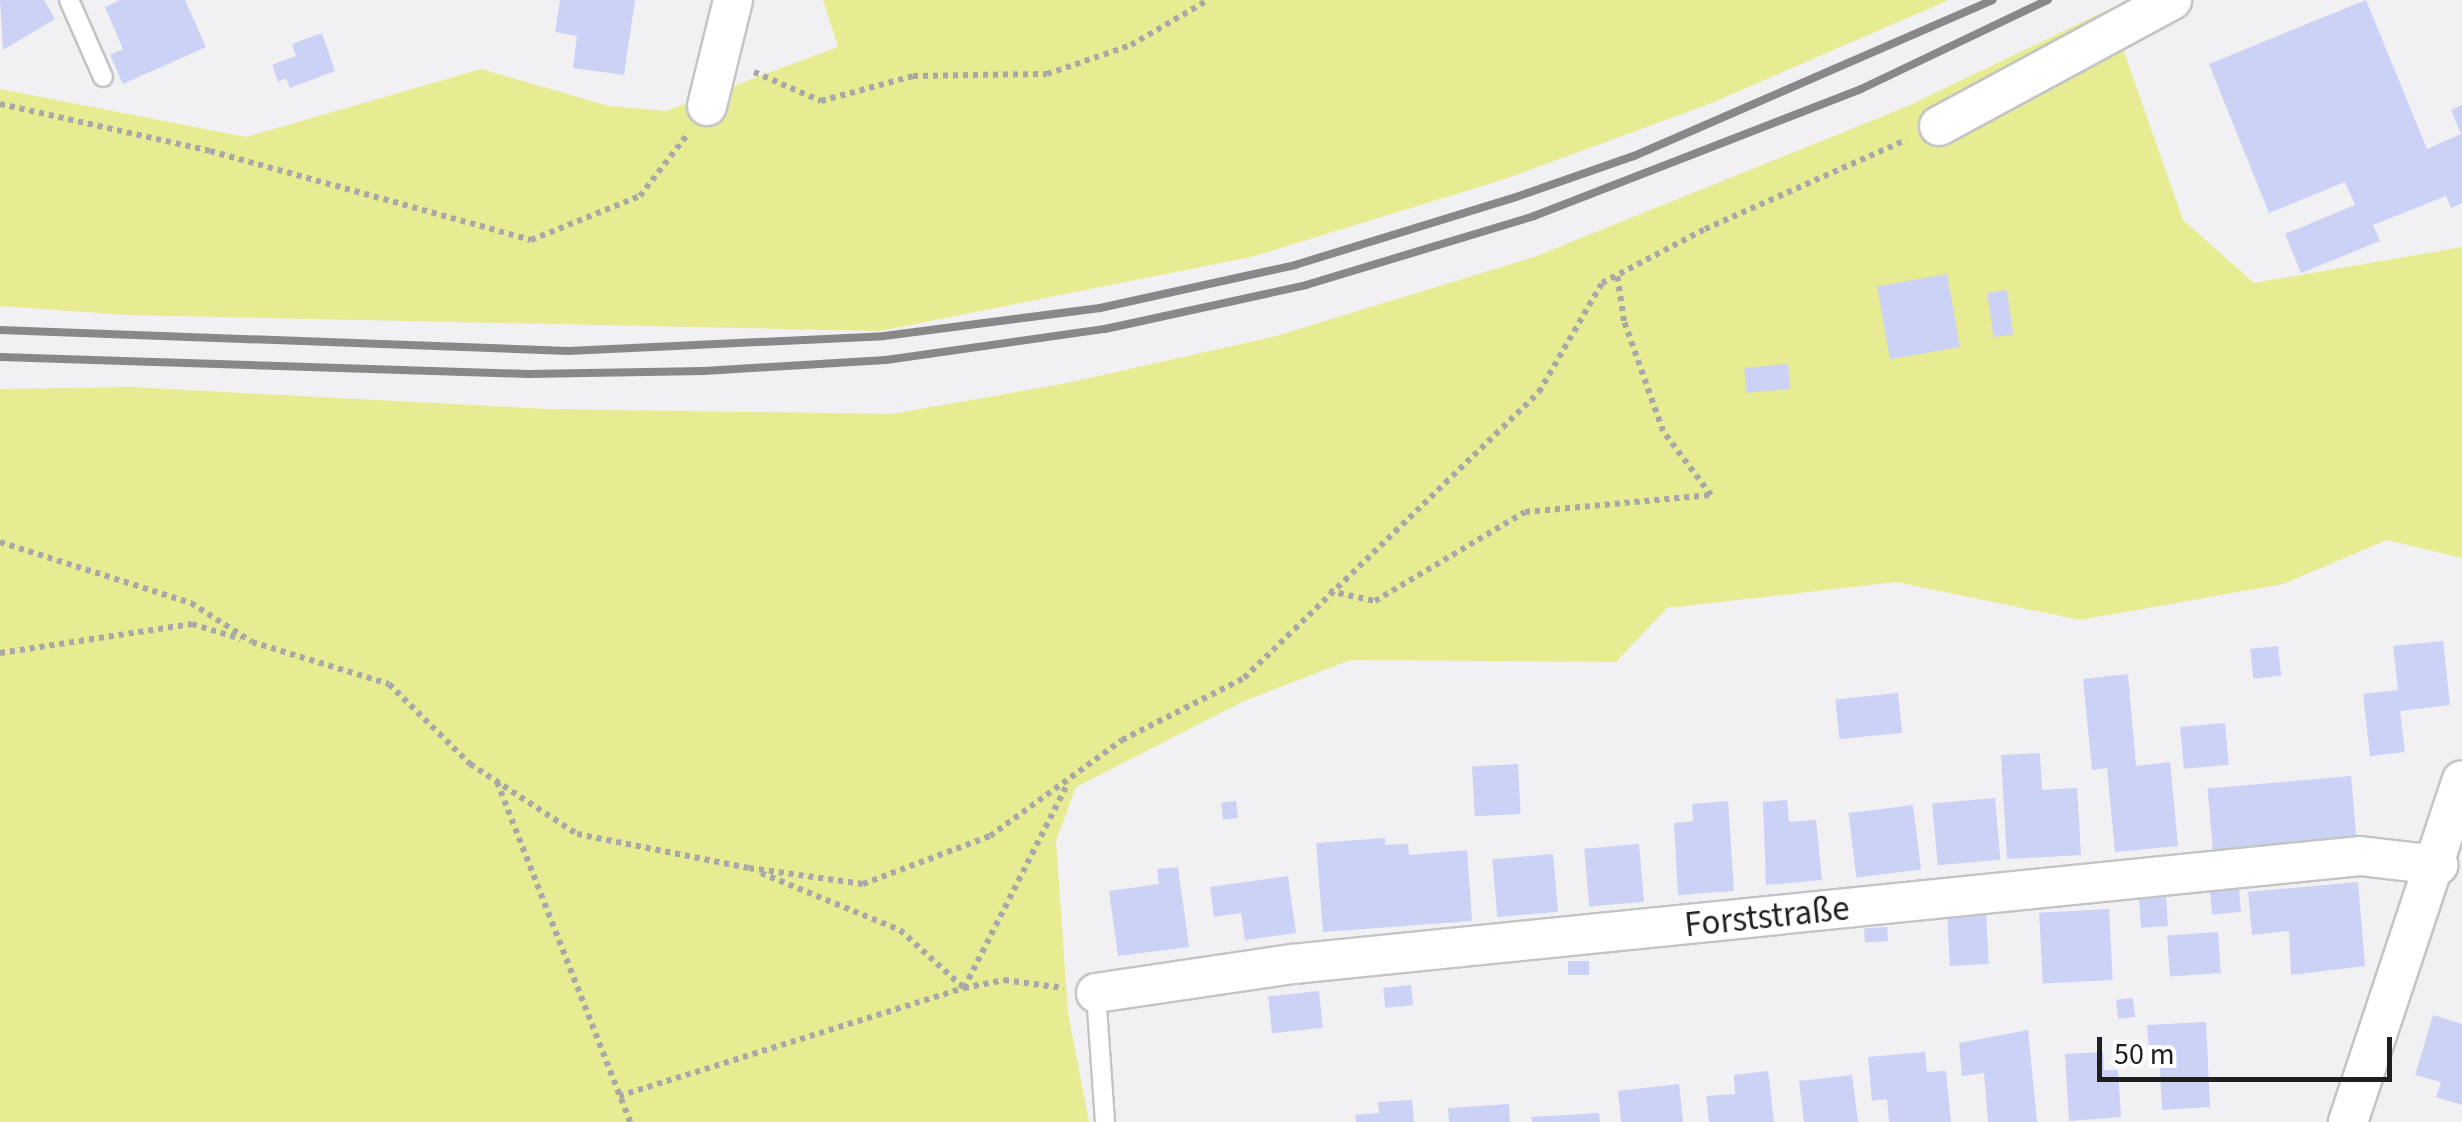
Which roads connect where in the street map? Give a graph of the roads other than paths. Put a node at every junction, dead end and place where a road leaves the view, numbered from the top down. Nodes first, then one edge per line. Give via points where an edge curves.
1 (69, 0) edge
2 (733, 0) edge
3 (2172, 0) edge
4 (103, 77) dead end
5 (707, 106) road end
6 (1939, 126) road end
7 (2462, 780) edge
8 (2438, 865) junction
9 (1096, 993) joint
10 (1105, 1122) edge
11 (2348, 1122) edge

1 - 4 lane
2 - 5 street
3 - 6 street
7 - 8 street
8 - 9 street, Forststraße via 2360,856 1294,964
8 - 11 street
9 - 10 lane

